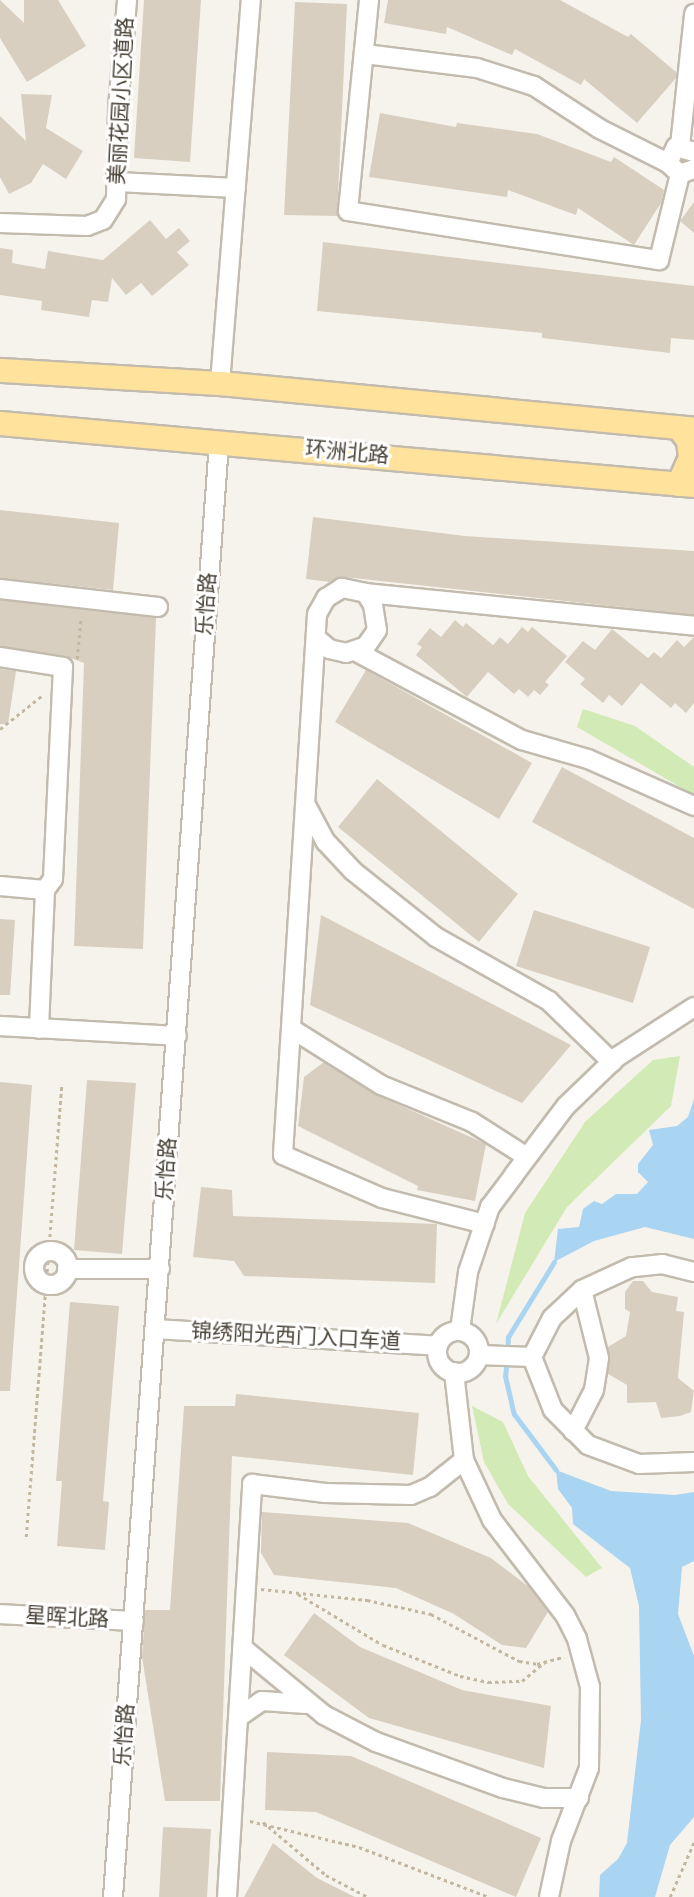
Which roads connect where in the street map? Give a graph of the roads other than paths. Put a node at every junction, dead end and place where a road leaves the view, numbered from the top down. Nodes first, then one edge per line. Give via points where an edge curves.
1 (127, 0) edge
2 (251, 0) edge
3 (369, 0) edge
4 (693, 0) edge
5 (694, 13) edge
6 (365, 54) junction
7 (687, 149) edge
8 (681, 169) edge
9 (117, 182) junction
10 (236, 188) junction
11 (0, 223) edge
12 (0, 370) edge
13 (220, 383) junction
14 (0, 423) edge
15 (686, 428) edge
16 (219, 442) junction
17 (686, 484) edge
18 (0, 589) edge
19 (366, 593) junction
20 (158, 607) dead end
21 (694, 626) edge
22 (316, 638) junction
23 (355, 651) junction
24 (0, 657) edge
25 (694, 806) edge
26 (307, 807) junction
27 (0, 886) edge
28 (45, 891) junction
29 (694, 1007) edge
30 (0, 1026) edge
31 (39, 1029) junction
32 (292, 1029) junction
33 (177, 1036) junction
34 (612, 1062) junction
35 (527, 1157) junction
36 (485, 1224) junction
37 (67, 1269) junction
38 (160, 1269) junction
39 (694, 1272) edge
40 (582, 1290) junction
41 (155, 1329) junction
42 (460, 1330) junction
43 (437, 1346) junction
44 (479, 1355) junction
45 (533, 1357) junction
46 (454, 1373) junction
47 (573, 1431) junction
48 (464, 1460) junction
49 (694, 1462) edge
50 (0, 1614) edge
51 (134, 1622) junction
52 (244, 1649) junction
53 (309, 1704) junction
54 (239, 1717) junction
55 (579, 1798) junction
56 (113, 1897) edge
57 (227, 1897) edge
58 (549, 1897) edge

1 - 9 street, 美丽花园小区道路
2 - 10 street
3 - 6 street
4 - 5 street
5 - 7 street
6 - 8 street via 477,68 534,86 612,136
6 - 8 street via 348,211 659,260
7 - 8 street via 670,154
9 - 10 street
9 - 11 street, 美丽花园小区道路 via 116,199 103,220 86,226
10 - 13 street
12 - 13 main road
13 - 15 main road
14 - 16 main road, 环洲北路
15 - 17 main road via 690,457
16 - 17 main road, 环洲北路
16 - 33 street, 乐怡路
18 - 20 street
19 - 21 street
19 - 22 street via 342,588 326,598 317,614
19 - 23 street via 377,630 366,646
22 - 23 street via 328,649
22 - 26 street
23 - 25 street via 522,740 588,759
24 - 28 street via 62,667 52,879
26 - 32 street
26 - 34 street via 326,842 353,871 436,937 549,1001
27 - 28 street
28 - 31 street
29 - 34 street
30 - 31 street
31 - 33 street
32 - 35 street via 381,1085 472,1122
32 - 36 street via 283,1155 383,1198
33 - 38 street, 乐怡路
34 - 35 street via 566,1106
35 - 36 street via 490,1207
36 - 42 street via 461,1299
37 - 37 street via 54,1284 39,1280 34,1270 36,1259 51,1251 61,1255
37 - 38 street
38 - 41 street, 乐怡路
39 - 40 street via 663,1264 641,1265
40 - 45 street via 552,1318
40 - 47 street via 599,1358 594,1390
41 - 43 street, 锦绣阳光西门入口车道
41 - 51 street, 乐怡路
42 - 43 street via 446,1334
42 - 44 street via 473,1336
43 - 46 street via 438,1360
44 - 45 street
44 - 46 street via 467,1371
45 - 47 street via 544,1394
46 - 48 street
47 - 49 street via 601,1453 639,1464
48 - 52 street via 430,1487 411,1494 325,1493 252,1483
48 - 55 street via 492,1521 551,1594 583,1656 590,1687 591,1745
50 - 51 street, 星晖北路
51 - 56 street, 乐怡路
52 - 53 street
52 - 54 street
53 - 54 street via 262,1701
53 - 55 street via 352,1731 477,1780 544,1798
54 - 57 street
55 - 58 street via 561,1841

